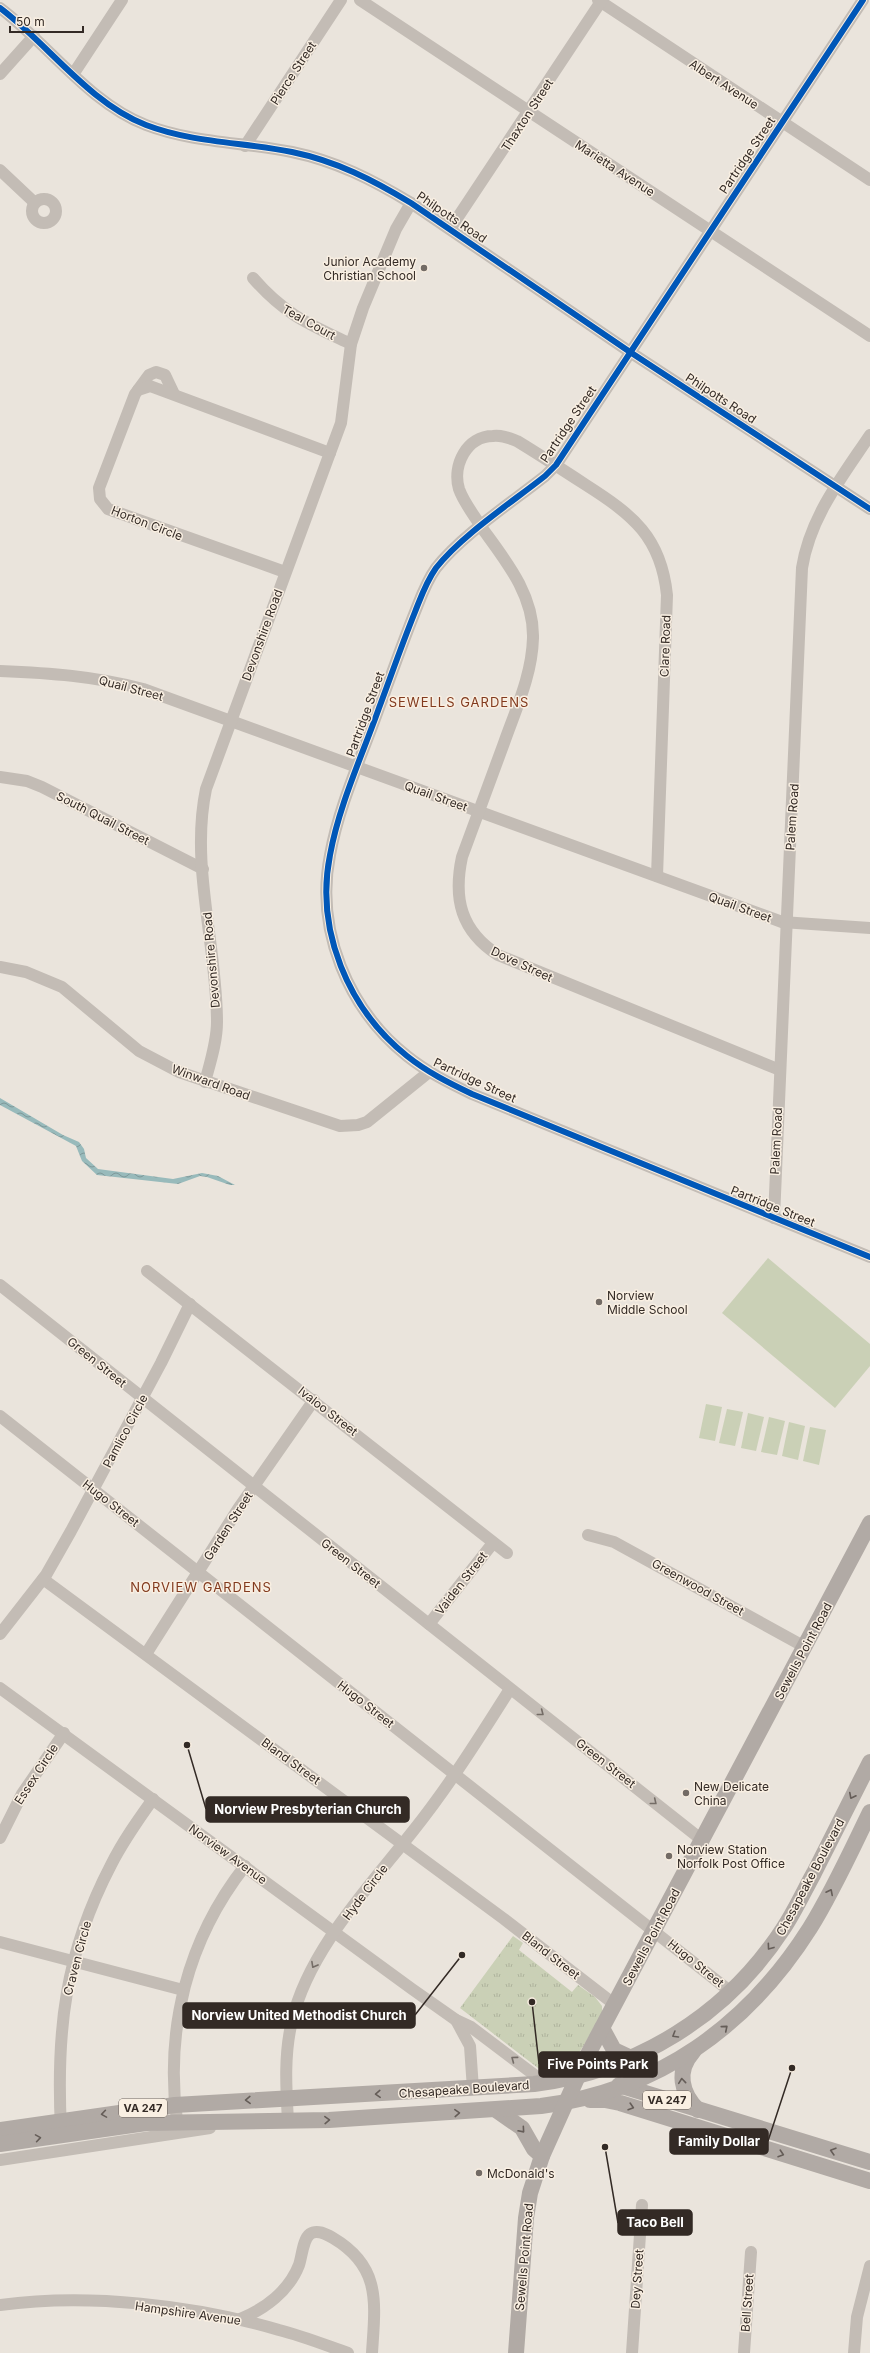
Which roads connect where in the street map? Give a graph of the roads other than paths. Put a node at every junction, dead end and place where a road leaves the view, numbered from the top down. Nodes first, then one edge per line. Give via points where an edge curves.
1 (122, 0) edge
2 (341, 0) edge
3 (360, 0) edge
4 (600, 1) edge
5 (862, 3) edge
6 (0, 8) edge
7 (34, 36) junction
8 (74, 73) junction
9 (0, 74) edge
10 (529, 111) junction
11 (782, 122) junction
12 (245, 146) junction
13 (0, 170) edge
14 (870, 180) edge
15 (35, 203) dead end
16 (411, 203) junction
17 (450, 229) junction
18 (710, 231) junction
19 (253, 278) dead end
20 (870, 336) edge
21 (351, 344) junction
22 (630, 352) junction
23 (870, 435) edge
24 (330, 453) junction
25 (556, 465) junction
26 (836, 487) junction
27 (870, 509) edge
28 (481, 526) junction
29 (285, 572) junction
30 (0, 671) edge
31 (230, 721) junction
32 (357, 768) junction
33 (0, 777) edge
34 (478, 811) junction
35 (203, 869) junction
36 (657, 876) junction
37 (786, 923) junction
38 (870, 928) edge
39 (0, 968) edge
40 (780, 1070) junction
41 (429, 1072) junction
42 (205, 1082) junction
43 (774, 1218) junction
44 (870, 1257) edge
45 (147, 1271) dead end
46 (0, 1285) edge
47 (190, 1304) junction
48 (142, 1398) junction
49 (314, 1400) junction
50 (0, 1416) edge
51 (254, 1486) junction
52 (94, 1490) junction
53 (870, 1523) edge
54 (588, 1535) dead end
55 (493, 1543) junction
56 (507, 1553) dead end
57 (198, 1571) junction
58 (43, 1579) junction
59 (429, 1624) junction
60 (0, 1634) edge
61 (805, 1647) junction
62 (146, 1654) junction
63 (0, 1688) edge
64 (510, 1689) junction
65 (64, 1733) junction
66 (870, 1762) edge
67 (456, 1775) junction
68 (153, 1799) junction
69 (870, 1812) edge
70 (0, 1838) edge
71 (702, 1840) junction
72 (403, 1844) junction
73 (245, 1866) junction
74 (791, 1917) junction
75 (811, 1926) junction
76 (654, 1930) junction
77 (335, 1933) junction
78 (0, 1942) edge
79 (74, 1961) junction
80 (183, 1990) junction
81 (731, 1992) junction
82 (614, 2004) junction
83 (456, 2020) junction
84 (602, 2028) junction
85 (694, 2051) junction
86 (631, 2058) junction
87 (576, 2077) junction
88 (545, 2083) junction
89 (622, 2086) junction
90 (473, 2088) junction
91 (287, 2098) junction
92 (565, 2103) junction
93 (175, 2105) junction
94 (496, 2110) junction
95 (698, 2110) junction
96 (177, 2121) junction
97 (257, 2121) junction
98 (288, 2121) junction
99 (61, 2127) junction
100 (0, 2130) edge
101 (0, 2144) edge
102 (542, 2156) junction
103 (0, 2160) edge
104 (870, 2162) edge
105 (870, 2181) edge
106 (642, 2205) dead end
107 (751, 2252) dead end
108 (870, 2266) edge
109 (0, 2305) edge
110 (240, 2320) junction
111 (348, 2353) edge
112 (372, 2353) edge
113 (516, 2353) edge
114 (632, 2353) edge
115 (744, 2353) edge
116 (854, 2353) edge

1 - 8 street
2 - 12 street, Pierce Street
3 - 10 street, Marietta Avenue
4 - 10 street, Thaxton Street
4 - 11 street, Albert Avenue
5 - 11 street, Partridge Street
6 - 7 street, Philpotts Road
7 - 8 street, Philpotts Road
7 - 9 street
8 - 12 street, Philpotts Road via 113,107 145,124 189,138
10 - 17 street, Thaxton Street
10 - 18 street, Marietta Avenue
11 - 14 street, Albert Avenue
11 - 18 street, Partridge Street
12 - 16 street, Philpotts Road via 317,158 373,180
13 - 15 street
16 - 17 street, Philpotts Road
16 - 21 street, Devonshire Road via 385,254
17 - 22 street, Philpotts Road
18 - 20 street, Marietta Avenue
18 - 22 street, Partridge Street
19 - 21 street, Teal Court via 290,314
21 - 24 street, Devonshire Road via 344,408
22 - 25 street, Partridge Street
22 - 26 street, Philpotts Road
23 - 26 street, Palem Road
24 - 29 street, Devonshire Road
24 - 29 street, Horton Circle via 174,394 165,375 156,372 149,375 138,390 99,488 102,504 108,509
25 - 28 street, Partridge Street
25 - 28 street, Clare Road via 506,437 494,436 477,440 461,458 457,476 462,496
25 - 36 street, Clare Road via 633,518 653,544 664,573 667,595
26 - 27 street, Philpotts Road
26 - 37 street, Palem Road via 809,535 802,568
28 - 32 street, Partridge Street via 447,556 426,584
28 - 34 street, Dove Street via 522,588 533,637 529,672
29 - 31 street, Devonshire Road
30 - 31 street, Quail Street via 53,673 121,683
31 - 32 street, Quail Street
31 - 35 street, Devonshire Road via 202,805
32 - 34 street, Quail Street
32 - 41 street, Partridge Street via 335,831 329,857 327,906 332,937 342,972 364,1010 394,1045
33 - 35 street, South Quail Street via 27,781 42,787
34 - 36 street, Quail Street
34 - 40 street, Dove Street via 462,857 457,887 467,924 487,948 556,980
35 - 42 street, Devonshire Road via 217,1022
36 - 37 street, Quail Street
37 - 38 street, Quail Street
37 - 40 street, Palem Road
39 - 42 street, Winward Road via 26,972 62,987 139,1051 178,1072
40 - 43 street, Palem Road
41 - 42 street, Winward Road via 367,1122 346,1127
41 - 43 street, Partridge Street via 472,1094
43 - 44 street, Partridge Street
45 - 47 street, Ivaloo Street
46 - 48 street, Green Street
47 - 48 street, Pamlico Circle
47 - 49 street, Ivaloo Street
48 - 51 street, Green Street
48 - 52 street, Pamlico Circle
49 - 51 street, Garden Street
49 - 55 street, Ivaloo Street
50 - 52 street, Hugo Street
51 - 57 street, Garden Street
51 - 59 street, Green Street
52 - 57 street, Hugo Street
52 - 58 street, Pamlico Circle
53 - 61 main road, Sewells Point Road
54 - 61 street, Greenwood Street via 614,1542
55 - 56 street, Ivaloo Street
55 - 59 street, Vaiden Street
57 - 62 street, Garden Street
57 - 67 street, Hugo Street
58 - 60 street, Pamlico Circle
58 - 62 street, Bland Street
59 - 64 street, Green Street
61 - 71 main road, Sewells Point Road
62 - 72 street, Bland Street
63 - 65 street, Norview Avenue
64 - 67 street, Hyde Circle
64 -> 71 street, Green Street
65 - 68 street, Norview Avenue
65 - 70 street, Essex Circle via 22,1794
66 -> 74 main road, Chesapeake Boulevard
67 - 72 street, Hyde Circle
67 - 76 street, Hugo Street
68 - 73 street, Norview Avenue
68 - 79 street, Craven Circle via 111,1864 86,1921
75 -> 69 main road, Chesapeake Boulevard
71 - 76 main road, Sewells Point Road
72 - 77 street, Hyde Circle
72 - 82 street, Bland Street
73 - 77 street, Norview Avenue
73 - 80 street via 231,1884 205,1929
74 - 75 main road
74 -> 81 main road, Chesapeake Boulevard via 768,1950
85 -> 75 main road, Chesapeake Boulevard via 756,2000 792,1955
76 - 81 street, Hugo Street
76 - 82 main road, Sewells Point Road
77 - 83 street, Norview Avenue
77 -> 91 street, Hyde Circle via 311,1969 292,2021 286,2065
78 - 79 street
79 - 80 street
79 - 99 street, Craven Circle via 67,1991 59,2055
80 - 93 street via 174,2036
81 -> 86 main road, Chesapeake Boulevard via 684,2030
82 - 84 main road, Sewells Point Road
88 -> 83 street, Norview Avenue via 472,2027
83 - 90 street, Norview Avenue via 470,2046
84 - 86 main road via 614,2050
84 - 87 main road, Sewells Point Road
85 - 89 main road, Chesapeake Boulevard
95 -> 85 main road via 686,2096 681,2077 686,2061
86 - 87 main road, Chesapeake Boulevard
87 - 88 main road, Chesapeake Boulevard / VA 247
87 - 89 main road, VA 247
87 - 92 main road, Sewells Point Road
88 - 90 main road, Chesapeake Boulevard / VA 247
89 - 92 main road, Chesapeake Boulevard
89 - 95 main road, VA 247
90 -> 91 main road, Chesapeake Boulevard / VA 247
91 -> 93 main road, Chesapeake Boulevard / VA 247
91 - 98 street, Hyde Circle
92 - 94 main road, Chesapeake Boulevard / VA 247
92 - 102 main road, Sewells Point Road
92 -> 105 main road, VA 247 via 605,2100 620,2103
93 - 96 street
93 -> 99 main road, Chesapeake Boulevard / VA 247
98 -> 94 main road, Chesapeake Boulevard / VA 247
94 -> 102 main road via 522,2128 534,2149
104 -> 95 main road, VA 247
96 - 97 main road, Chesapeake Boulevard / VA 247
96 - 99 main road, Chesapeake Boulevard / VA 247
97 - 98 main road, Chesapeake Boulevard / VA 247
97 - 103 street
99 - 100 main road, Chesapeake Boulevard / VA 247
101 -> 99 main road, Chesapeake Boulevard / VA 247
102 - 113 main road, Sewells Point Road via 530,2193 526,2218
106 - 114 street, Dey Street
107 - 115 street, Bell Street
108 - 116 street via 861,2296
109 - 110 street, Hampshire Avenue via 74,2301 158,2306
110 - 111 street, Hampshire Avenue via 296,2335
110 - 112 street via 270,2303 286,2288 299,2265 306,2238 314,2232 319,2232 348,2248 367,2271 375,2302

